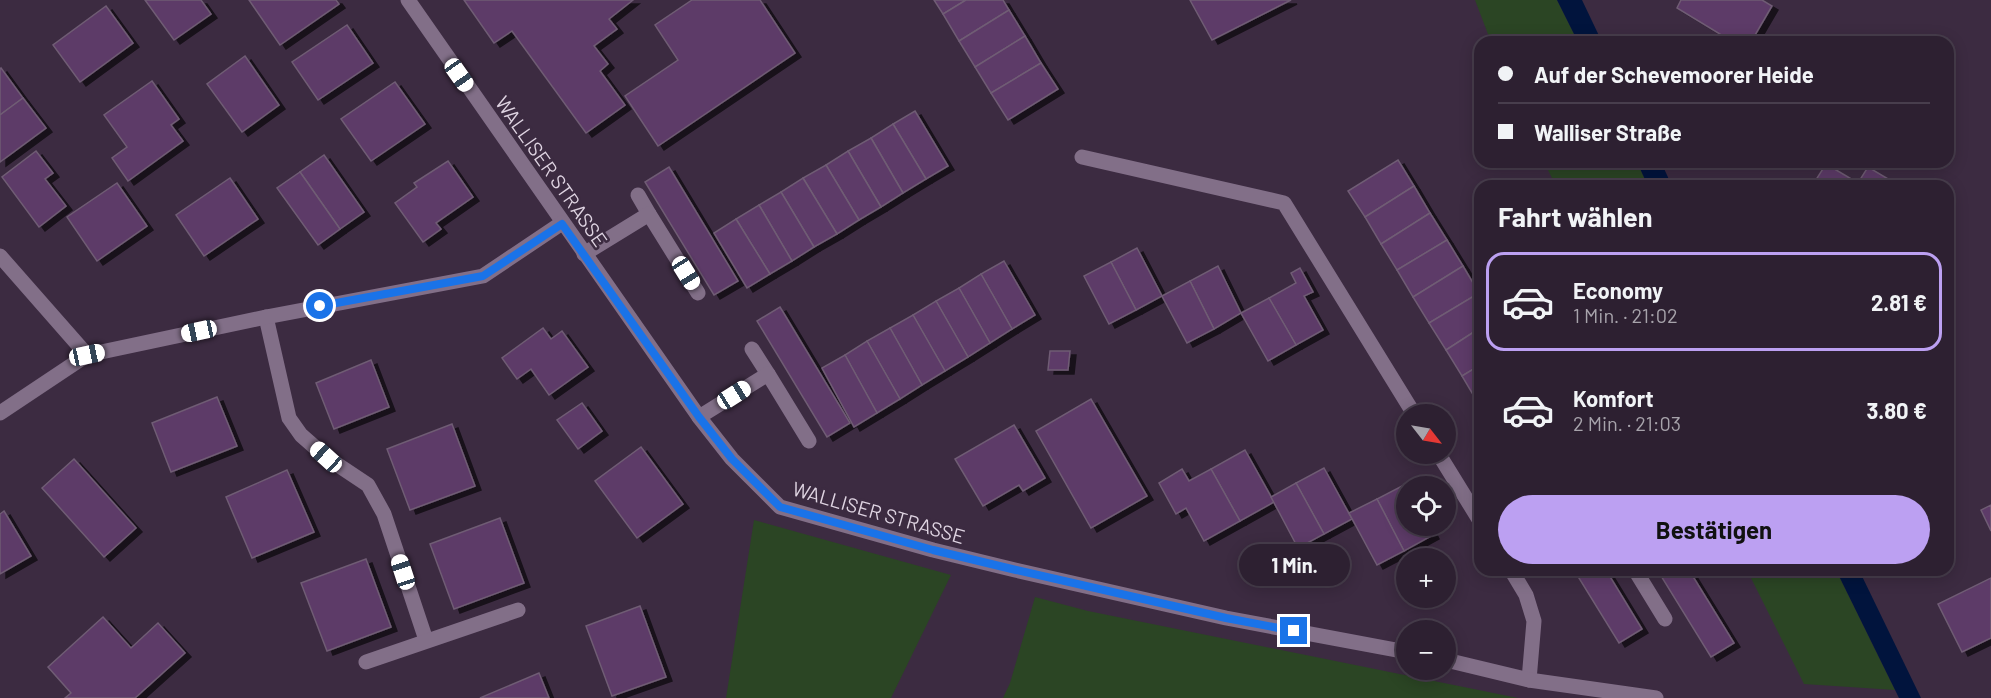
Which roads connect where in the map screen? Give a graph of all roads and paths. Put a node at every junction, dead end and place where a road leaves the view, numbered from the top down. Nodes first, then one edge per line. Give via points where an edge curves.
1 (408, 0) edge
2 (1082, 157) dead end
3 (638, 195) dead end
4 (650, 214) junction
5 (562, 224) junction
6 (584, 254) junction
7 (0, 256) edge
8 (698, 293) dead end
9 (266, 316) junction
10 (752, 349) dead end
11 (87, 355) junction
12 (768, 374) junction
13 (1408, 404) edge
14 (0, 413) edge
15 (699, 417) junction
16 (809, 441) dead end
17 (1445, 464) edge
18 (1474, 511) edge
19 (1514, 576) edge
20 (1639, 576) edge
21 (519, 610) dead end
22 (1665, 619) dead end
23 (426, 640) junction
24 (1396, 650) edge
25 (366, 662) dead end
26 (1456, 662) edge
27 (1529, 680) junction
28 (1656, 698) edge

1 - 5 street, WALLISER STRASSE
2 - 13 street via 1284,202
3 - 4 street
4 - 6 street
4 - 8 street
5 - 6 street, WALLISER STRASSE
5 - 9 street via 483,276
6 - 15 street, WALLISER STRASSE
7 - 11 street
9 - 11 street
9 - 23 street via 289,418 326,457 368,485 384,514
10 - 12 street
11 - 14 street
12 - 15 street
12 - 16 street
15 - 24 street, WALLISER STRASSE via 732,459 780,507 1016,570 1226,618
17 - 18 street
19 - 27 street via 1526,595 1534,621
20 - 22 street
21 - 23 street
23 - 25 street
26 - 27 street
27 - 28 street

